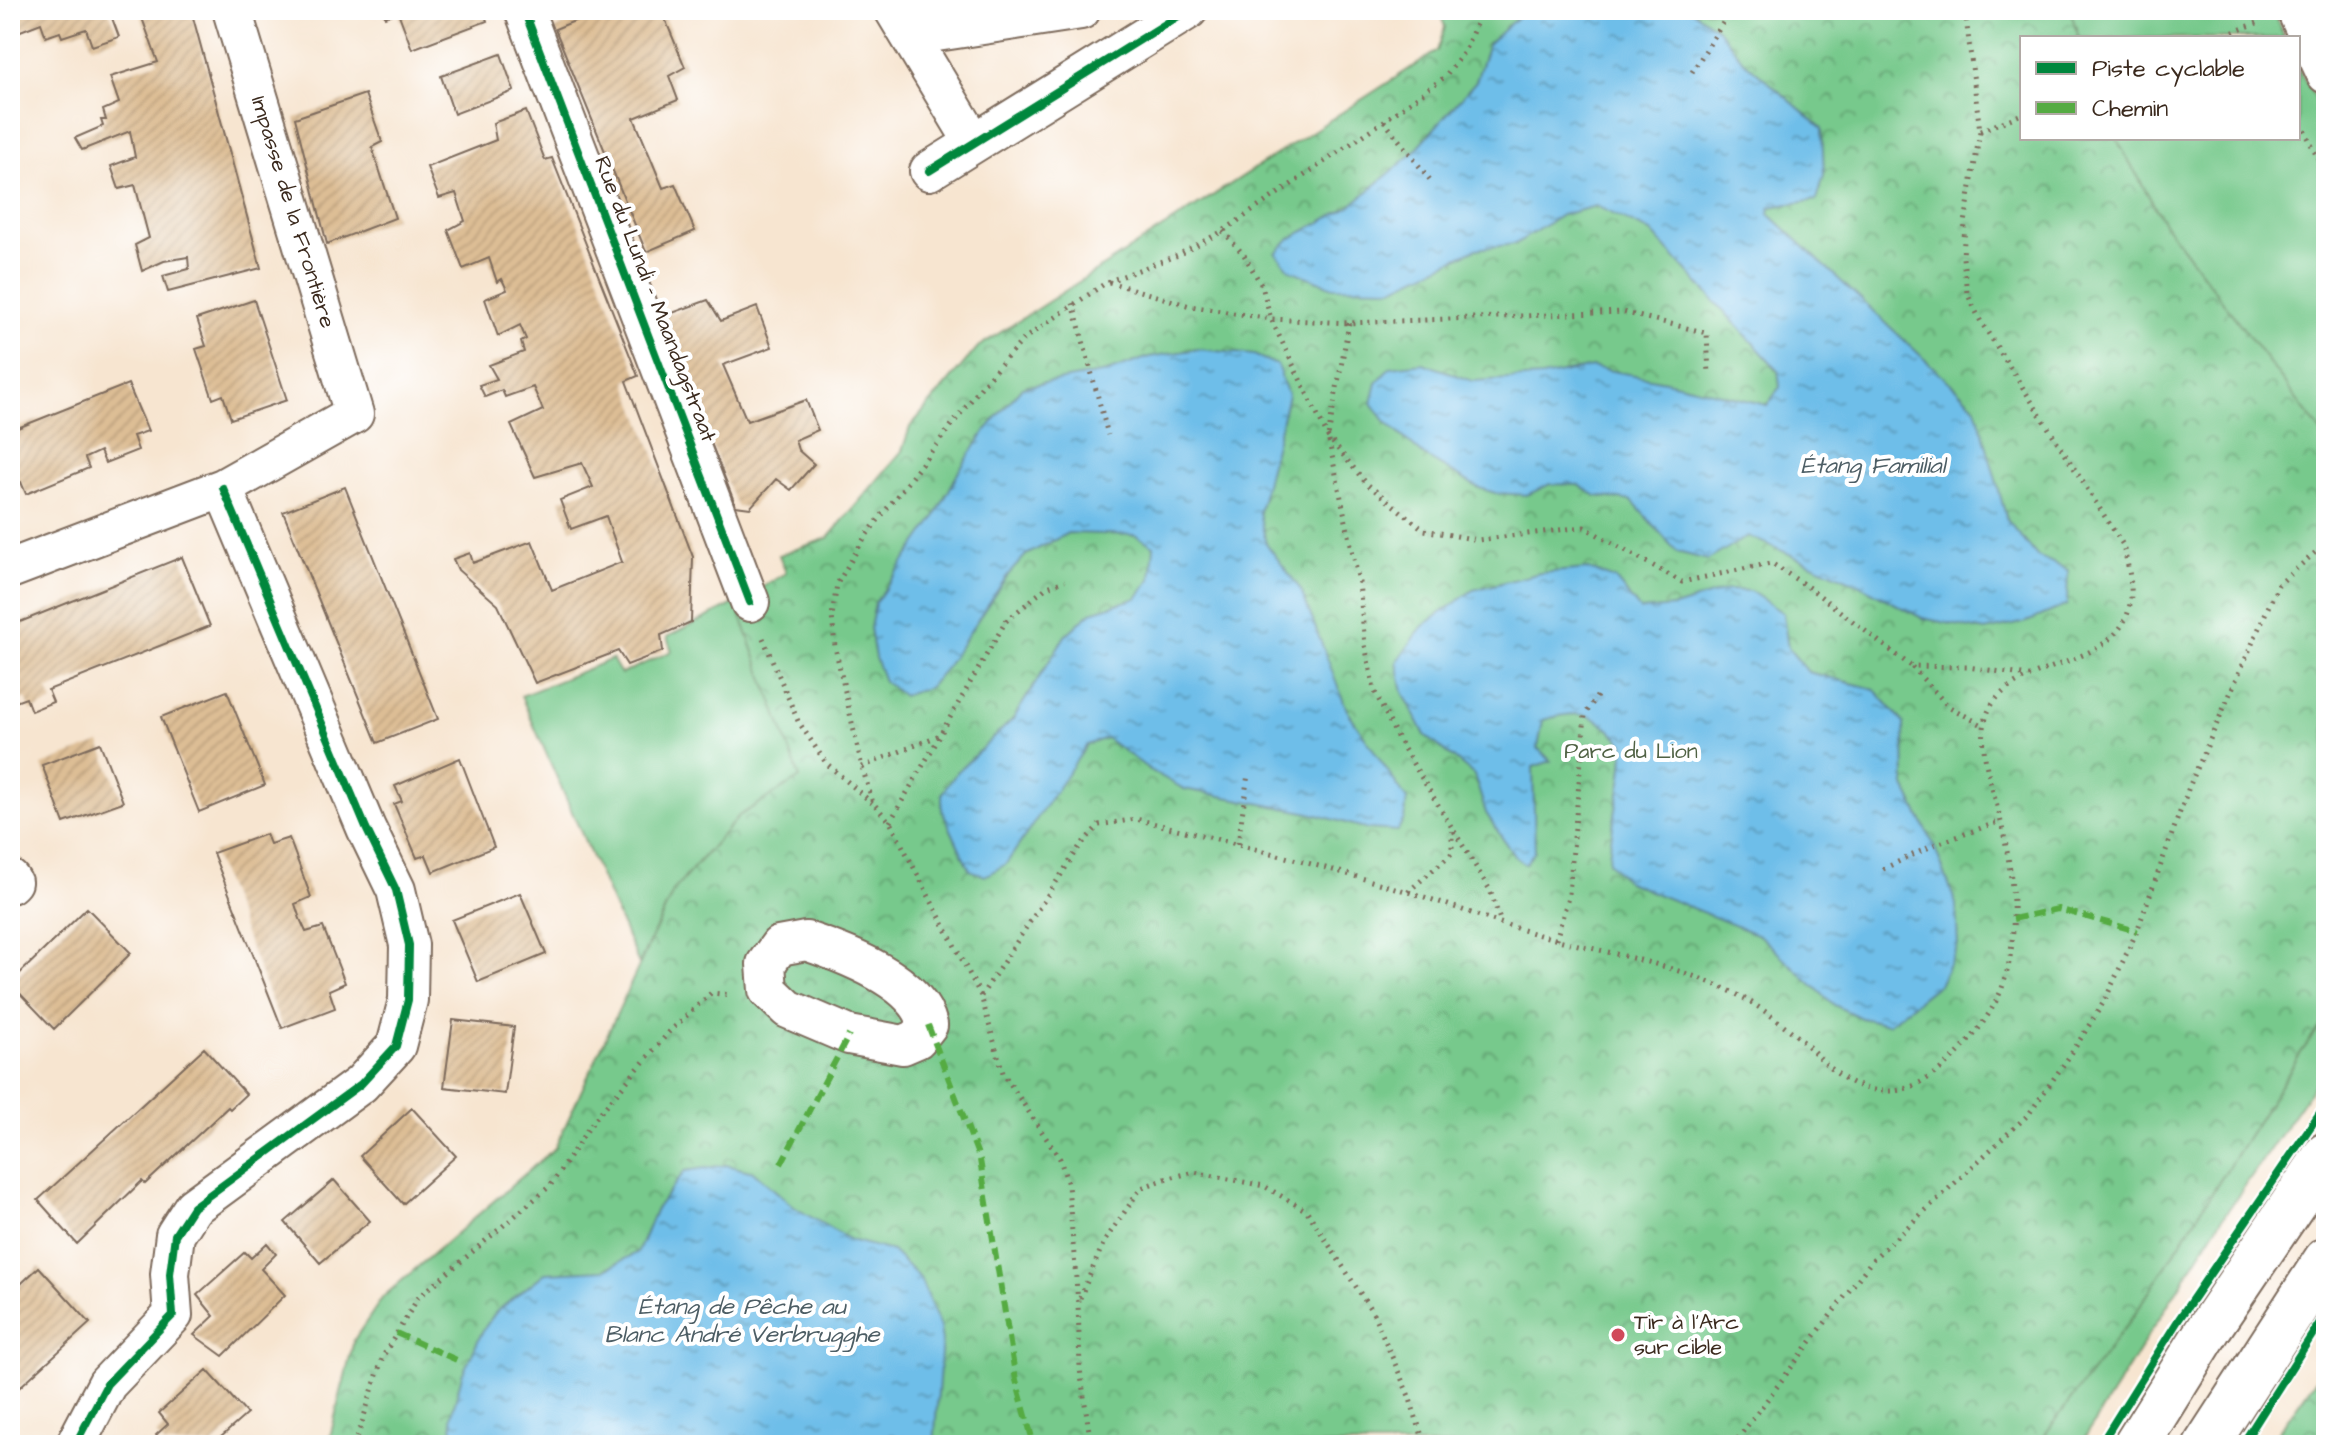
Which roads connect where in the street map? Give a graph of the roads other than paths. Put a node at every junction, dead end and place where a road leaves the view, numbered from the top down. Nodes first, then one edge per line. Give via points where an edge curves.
1 (232, 10) edge
2 (524, 10) edge
3 (1081, 10) edge
4 (1090, 10) edge
5 (1188, 10) edge
6 (2281, 14) edge
7 (902, 23) edge
8 (2298, 36) edge
9 (2300, 39) edge
10 (1128, 48) junction
11 (2326, 74) edge
12 (974, 143) junction
13 (929, 171) dead end
14 (223, 488) junction
15 (10, 569) edge
16 (750, 602) road end
17 (2326, 1155) edge
18 (2326, 1260) edge
19 (75, 1445) edge
20 (2136, 1445) edge
21 (2206, 1445) edge

1 - 14 street, Impasse de la Frontière via 354,414
2 - 16 street, Rue du Lundi - Maandagstraat
3 - 7 street
4 - 10 street
5 - 10 street
6 - 8 street
7 - 12 street
9 - 11 street
10 - 12 street
12 - 13 street
14 - 15 street
14 - 19 street via 396,890 409,945 408,1000 396,1046 361,1084 193,1207 175,1235 170,1274 173,1315 107,1384
17 - 20 main road
18 - 21 main road

